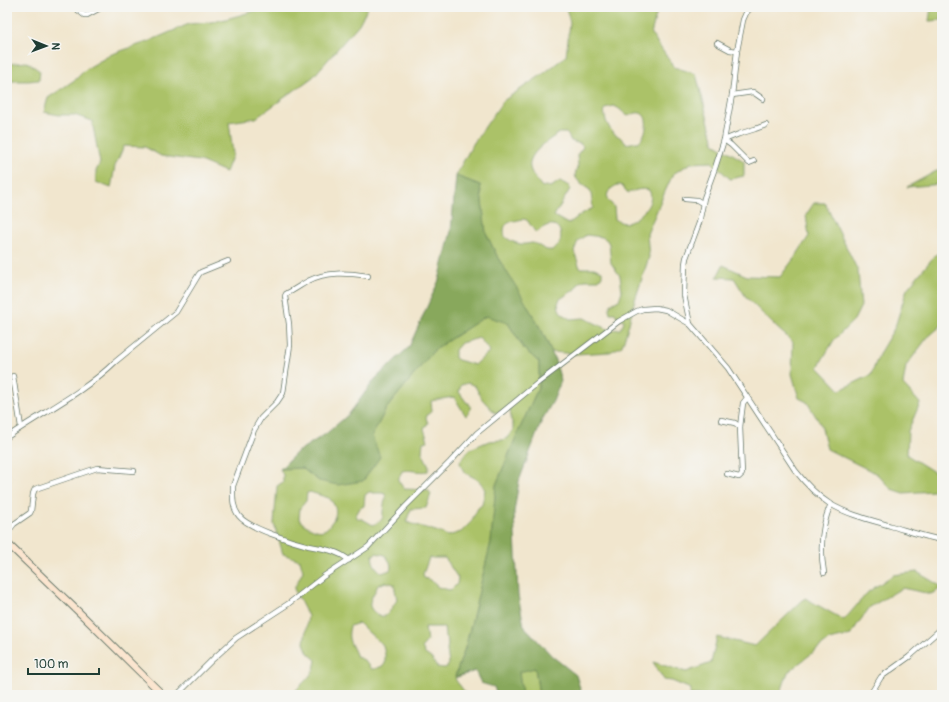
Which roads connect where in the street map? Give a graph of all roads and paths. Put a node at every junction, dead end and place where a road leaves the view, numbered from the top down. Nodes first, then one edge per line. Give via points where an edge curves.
1 (74, 7) edge
2 (102, 7) edge
3 (751, 7) edge
4 (717, 43) dead end
5 (737, 51) junction
6 (732, 96) junction
7 (763, 99) dead end
8 (766, 125) dead end
9 (724, 140) junction
10 (754, 161) dead end
11 (685, 199) dead end
12 (702, 203) junction
13 (228, 261) dead end
14 (368, 276) dead end
15 (690, 324) junction
16 (13, 376) dead end
17 (747, 398) junction
18 (720, 420) dead end
19 (21, 427) junction
20 (740, 427) junction
21 (7, 437) edge
22 (134, 471) dead end
23 (727, 474) dead end
24 (831, 504) junction
25 (7, 533) edge
26 (942, 540) edge
27 (7, 542) edge
28 (349, 560) junction
29 (824, 573) dead end
30 (942, 628) edge
31 (163, 695) edge
32 (177, 695) edge
33 (870, 695) edge

1 - 2 street via 84,15
3 - 5 street via 743,20
4 - 5 street
5 - 6 street
6 - 7 street via 752,92
6 - 9 street
8 - 9 street
9 - 10 street via 750,163
9 - 12 street
11 - 12 street
12 - 15 street via 699,223 685,264 684,295
13 - 19 street via 201,272 176,312 106,371
14 - 28 street via 352,273 329,274 309,281 286,294 290,344 282,393 254,430 233,486 235,509 244,521 290,541 340,553
15 - 17 street via 723,362
15 - 28 street via 666,310 656,308 637,311 619,321 477,433 372,544
16 - 19 street
17 - 20 street via 743,403
17 - 24 street via 803,480 815,493
18 - 20 street via 735,423
19 - 21 street
20 - 23 street via 742,474 739,477
22 - 25 street via 97,468 36,489 30,513 14,524
24 - 26 street via 876,522
24 - 29 street via 822,536
27 - 31 main road
28 - 32 street via 236,638
30 - 33 street via 881,678

